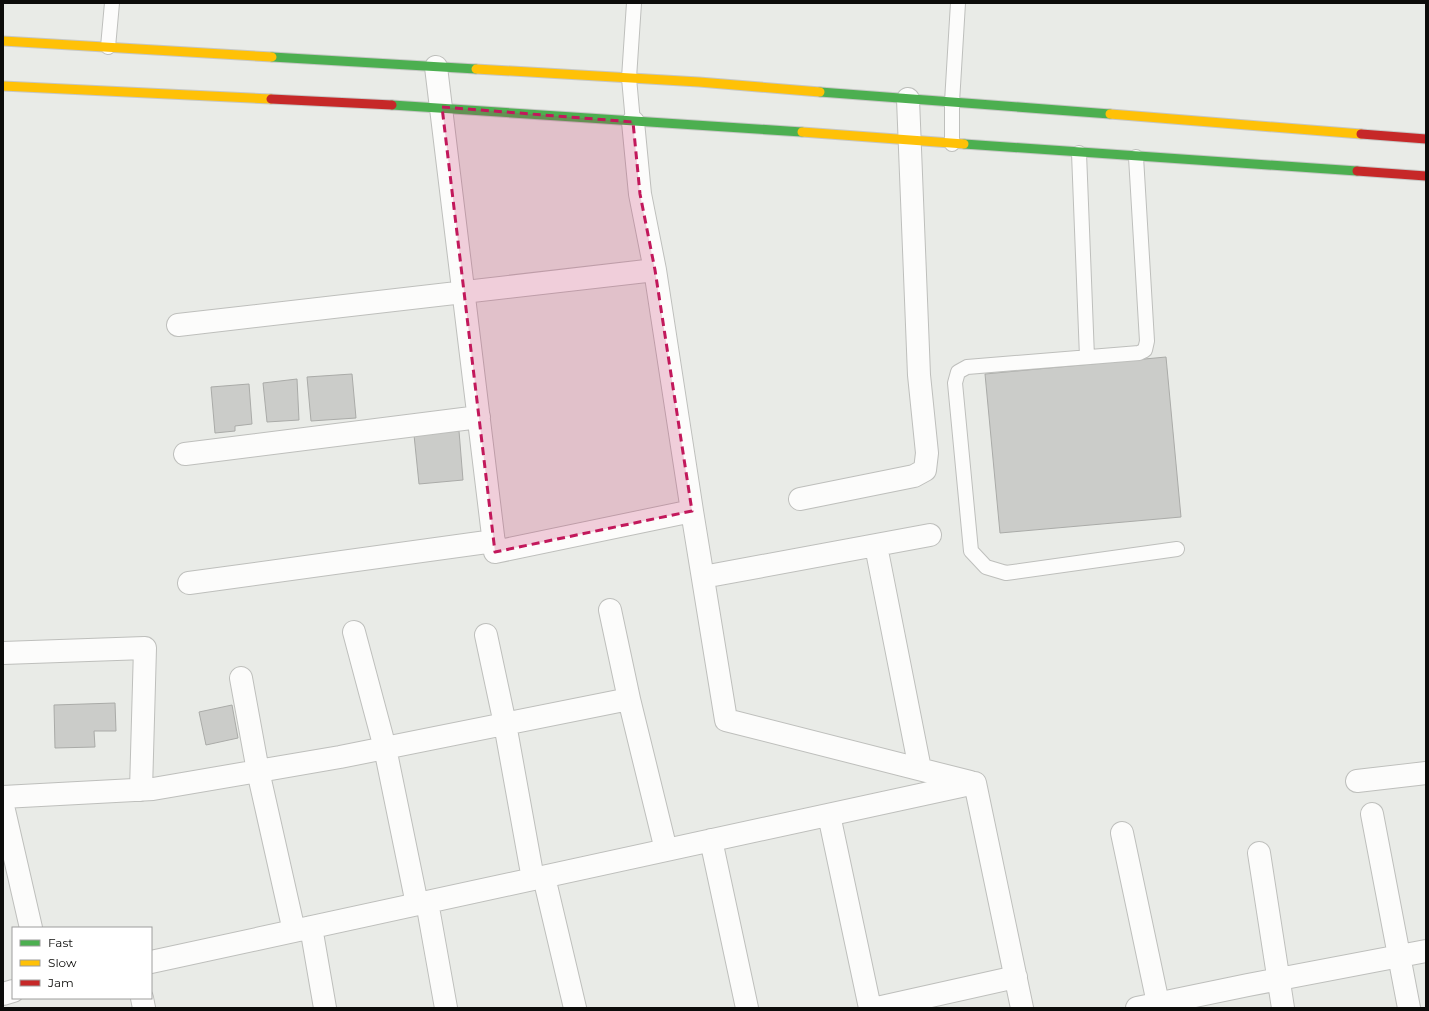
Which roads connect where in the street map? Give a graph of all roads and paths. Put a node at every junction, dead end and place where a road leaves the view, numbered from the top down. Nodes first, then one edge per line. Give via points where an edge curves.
1 (112, 3) edge
2 (634, 3) edge
3 (958, 3) edge
4 (3, 41) edge
5 (108, 47) junction
6 (436, 67) junction
7 (629, 78) junction
8 (3, 86) edge
9 (908, 98) junction
10 (952, 102) junction
11 (442, 108) junction
12 (633, 122) junction
13 (1426, 139) edge
14 (911, 141) junction
15 (952, 144) junction
16 (1079, 153) junction
17 (1136, 157) junction
18 (1426, 176) edge
19 (655, 270) junction
20 (464, 292) junction
21 (178, 325) dead end
22 (1087, 357) junction
23 (479, 417) junction
24 (185, 454) dead end
25 (800, 499) dead end
26 (692, 511) junction
27 (930, 535) dead end
28 (494, 541) junction
29 (876, 546) junction
30 (1177, 550) dead end
31 (703, 577) junction
32 (189, 583) dead end
33 (610, 610) dead end
34 (354, 632) dead end
35 (486, 635) dead end
36 (3, 653) edge
37 (242, 678) dead end
38 (629, 699) junction
39 (506, 724) junction
40 (385, 748) junction
41 (920, 769) junction
42 (258, 771) junction
43 (1426, 773) edge
44 (1357, 781) dead end
45 (975, 783) junction
46 (141, 790) junction
47 (3, 797) edge
48 (3, 806) edge
49 (1372, 814) dead end
50 (829, 815) junction
51 (1122, 832) dead end
52 (711, 840) junction
53 (666, 850) junction
54 (1260, 853) dead end
55 (539, 878) junction
56 (422, 903) junction
57 (31, 927) edge
58 (302, 929) junction
59 (1426, 950) edge
60 (1399, 956) junction
61 (152, 962) edge
62 (1016, 978) junction
63 (1278, 979) junction
64 (1159, 1006) edge
65 (325, 1008) edge
66 (446, 1008) edge
67 (574, 1008) edge
68 (747, 1008) edge
69 (870, 1008) edge
70 (876, 1008) edge
71 (1022, 1008) edge
72 (1137, 1008) edge
73 (1283, 1008) edge
74 (1409, 1008) edge

1 - 5 lane
2 - 7 lane
3 - 10 lane
4 - 5 highway
5 - 6 highway
6 - 7 highway
6 - 11 street
7 - 9 highway
7 - 12 lane
8 - 11 highway
9 - 10 highway
9 - 14 street
10 - 13 highway
10 - 15 lane
11 - 12 highway
11 - 20 street
12 - 14 highway
12 - 19 street via 640,194
14 - 15 highway
14 - 25 street via 919,375 928,454 925,470 914,476
15 - 16 highway
16 - 17 highway
16 - 22 lane
17 - 18 highway
17 - 22 lane via 1147,341 1144,350 1139,353
19 - 20 street
19 - 26 street
20 - 21 street
20 - 23 street
22 - 30 lane via 967,366 958,372 955,383 971,551 986,567 1006,573
23 - 24 street
23 - 28 street
26 - 28 street via 496,552
26 - 31 street
27 - 29 street
28 - 32 street
29 - 31 street
29 - 41 street
31 - 41 street via 726,720
33 - 38 street
34 - 40 street
35 - 39 street
36 - 46 street via 144,648
37 - 42 street
38 - 39 street
38 - 53 street
39 - 40 street
39 - 55 street
40 - 42 street
40 - 56 street
41 - 45 street
42 - 46 street
42 - 58 street
43 - 44 street
45 - 50 street
45 - 62 street
46 - 47 street
48 - 57 street
49 - 60 street
50 - 52 street
50 - 69 street
51 - 64 street
52 - 53 street
52 - 68 street
53 - 55 street
54 - 63 street
55 - 56 street
55 - 67 street
56 - 58 street
56 - 66 street
58 - 61 street
58 - 65 street
59 - 60 street
60 - 63 street
60 - 74 street
62 - 70 street
62 - 71 street
63 - 64 street
63 - 73 street
64 - 72 street

